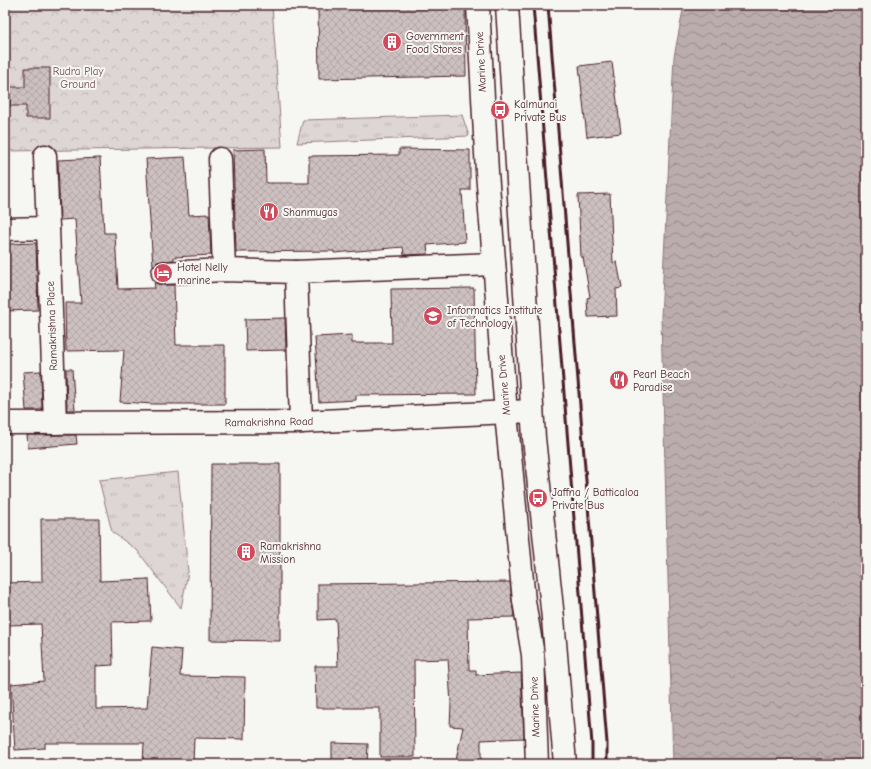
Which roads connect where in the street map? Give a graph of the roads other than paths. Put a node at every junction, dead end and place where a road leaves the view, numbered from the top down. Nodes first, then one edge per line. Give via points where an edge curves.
1 (478, 5) edge
2 (506, 5) edge
3 (45, 156) dead end
4 (220, 159) dead end
5 (48, 228) junction
6 (5, 229) edge
7 (494, 264) junction
8 (224, 270) junction
9 (296, 272) junction
10 (163, 273) dead end
11 (532, 411) junction
12 (506, 413) junction
13 (301, 422) junction
14 (55, 423) junction
15 (5, 424) edge
16 (537, 764) edge
17 (565, 764) edge

1 - 7 main road, Marine Drive
2 - 11 main road
3 - 5 main road, Ramakrishna Place
4 - 8 main road
5 - 6 main road
5 - 14 main road, Ramakrishna Place
7 - 9 main road
7 - 12 main road, Marine Drive
8 - 9 main road
8 - 10 main road
9 - 13 main road
11 - 12 main road, Ramakrishna Road
11 - 17 main road
12 - 13 main road, Ramakrishna Road
12 - 16 main road, Marine Drive via 524,601 533,655
13 - 14 main road, Ramakrishna Road
14 - 15 main road, Ramakrishna Road

